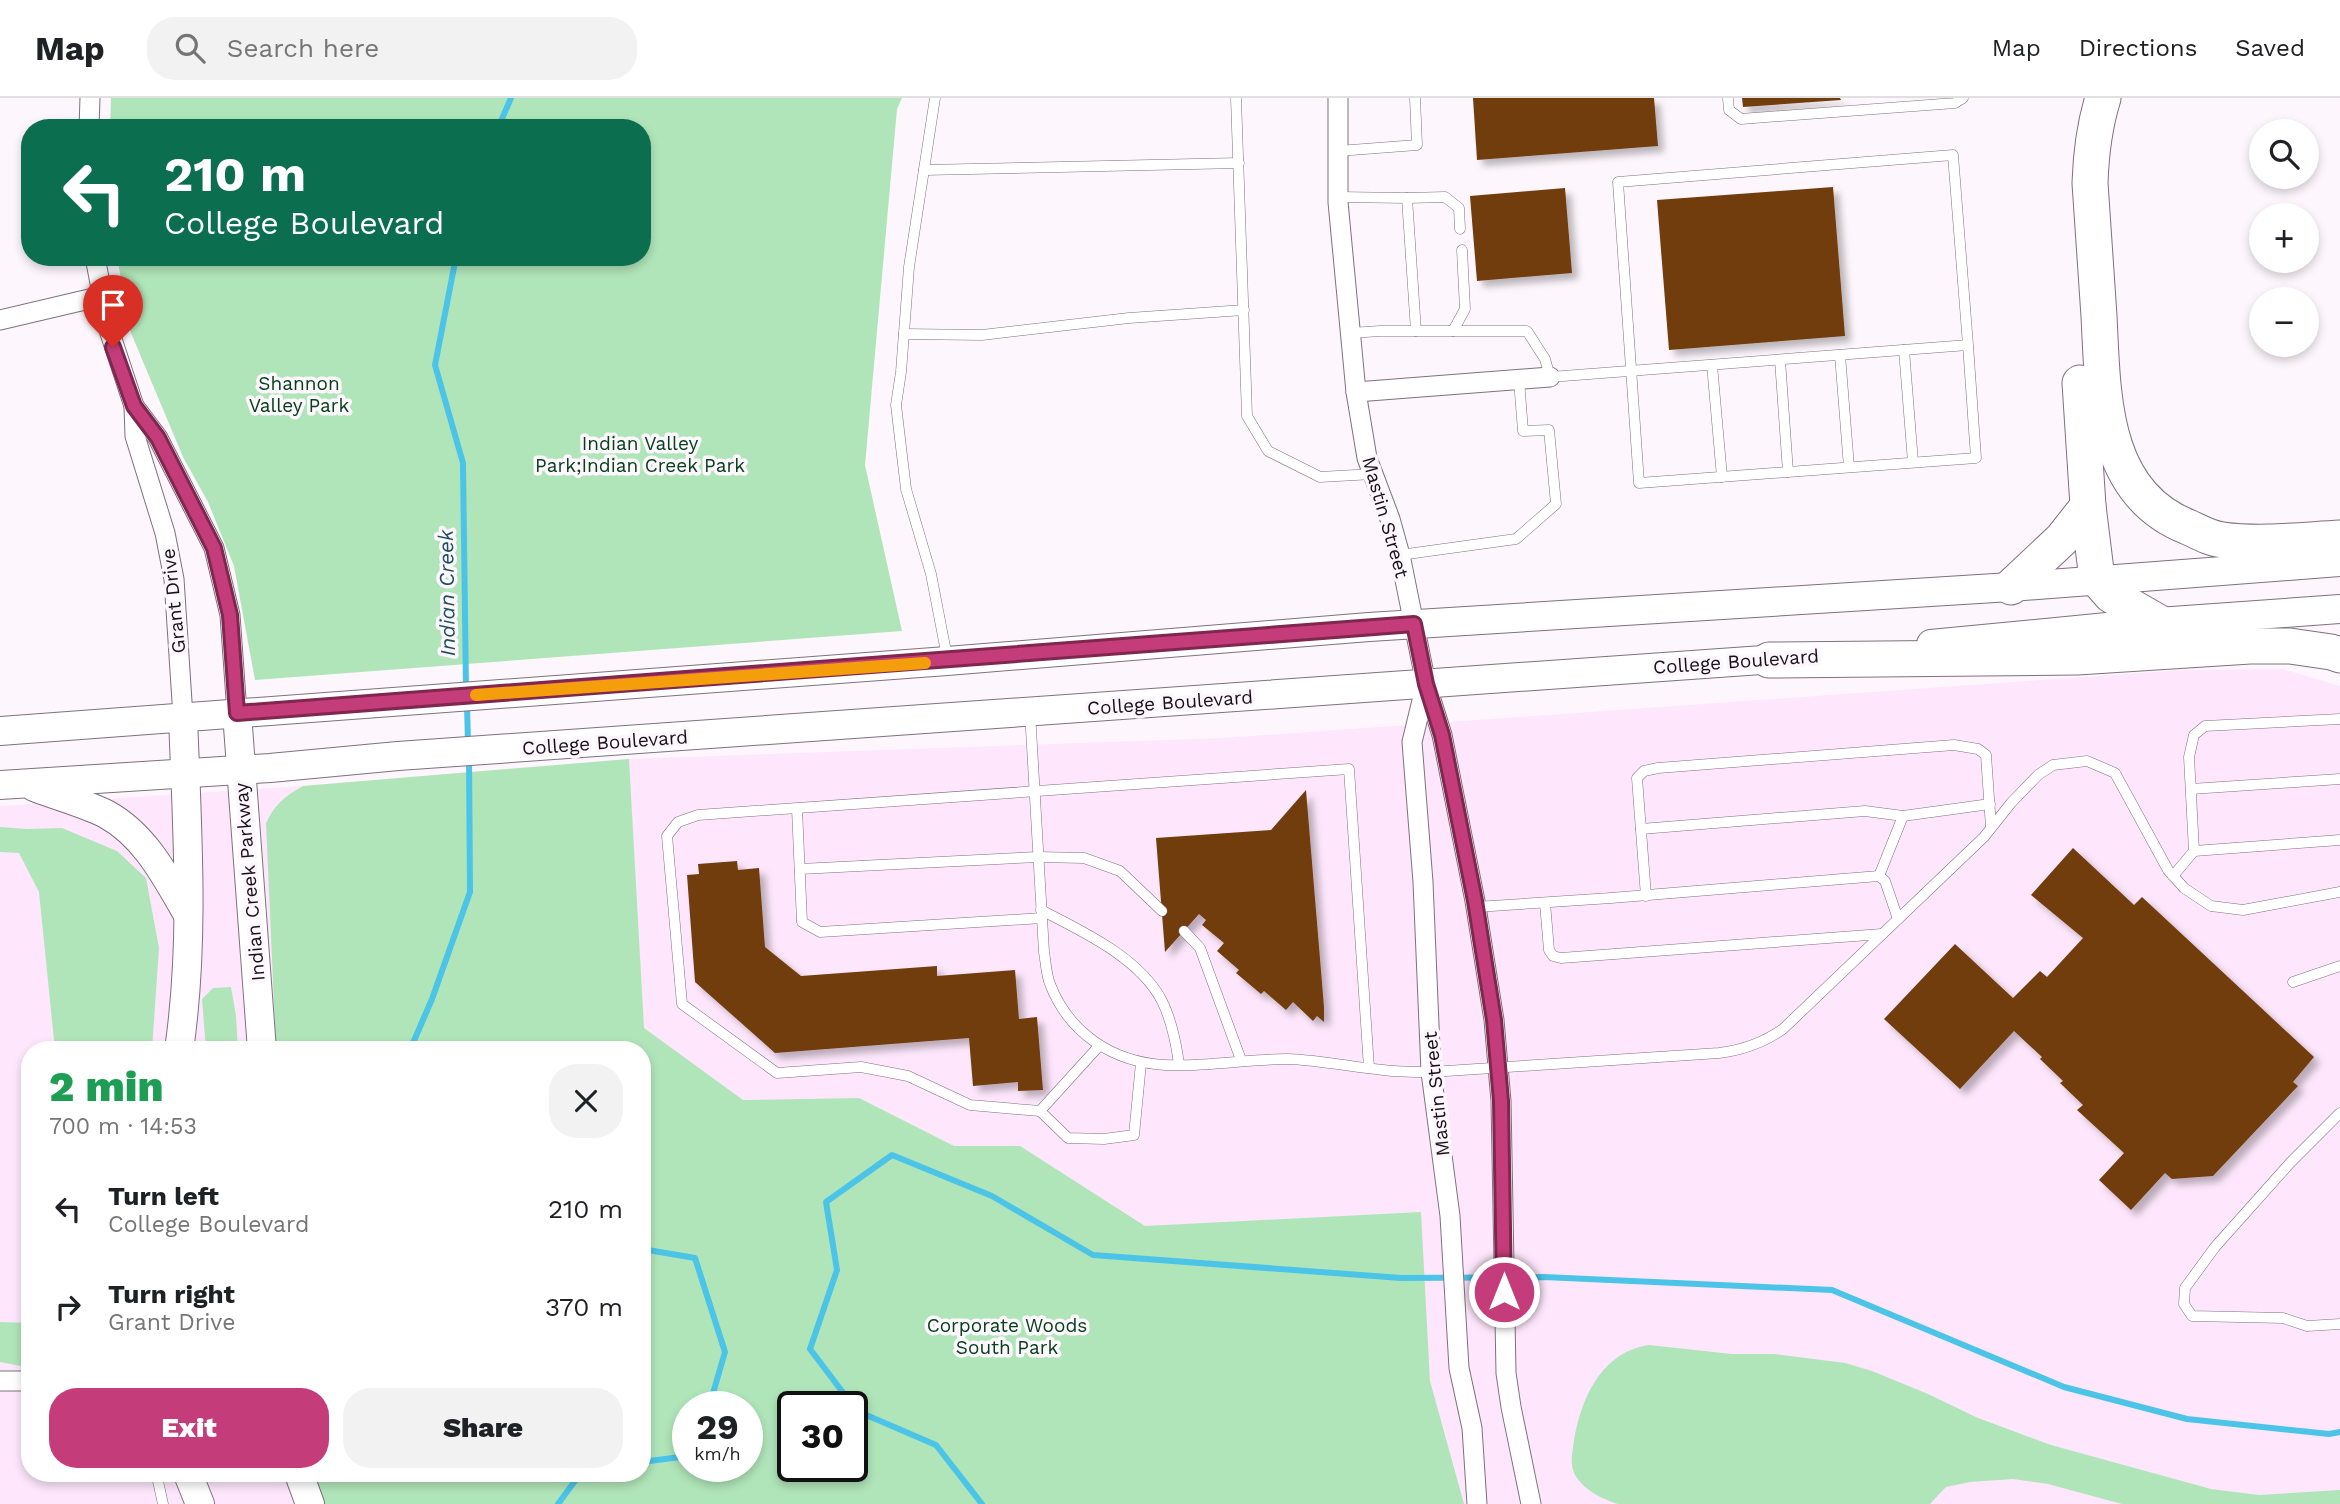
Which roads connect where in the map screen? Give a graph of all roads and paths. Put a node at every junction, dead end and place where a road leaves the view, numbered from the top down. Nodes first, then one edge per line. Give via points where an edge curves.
1 (90, 98) edge
2 (935, 98) edge
3 (1236, 98) edge
4 (1338, 98) edge
5 (1415, 98) edge
6 (1728, 98) edge
7 (1963, 98) edge
8 (2079, 98) edge
9 (2103, 98) edge
10 (89, 119) edge
11 (1338, 151) junction
12 (1239, 163) junction
13 (924, 170) junction
14 (1338, 197) junction
15 (1407, 198) junction
16 (1460, 229) dead end
17 (1462, 250) dead end
18 (97, 266) edge
19 (102, 296) junction
20 (1244, 310) junction
21 (0, 320) edge
22 (1416, 331) junction
23 (1453, 331) junction
24 (1351, 333) junction
25 (904, 334) junction
26 (1968, 345) junction
27 (1904, 350) junction
28 (1840, 355) junction
29 (1780, 360) junction
30 (1712, 365) junction
31 (1630, 371) junction
32 (1550, 377) junction
33 (1519, 380) junction
34 (1356, 392) junction
35 (134, 406) junction
36 (1913, 462) junction
37 (1849, 467) junction
38 (1788, 472) junction
39 (1373, 474) junction
40 (1722, 477) junction
41 (2088, 506) junction
42 (2340, 538) edge
43 (1400, 555) junction
44 (2340, 562) edge
45 (2097, 579) junction
46 (2011, 587) junction
47 (2340, 609) edge
48 (2158, 622) junction
49 (1414, 624) junction
50 (2340, 655) edge
51 (1769, 660) junction
52 (947, 661) junction
53 (1426, 684) junction
54 (1030, 712) junction
55 (237, 713) junction
56 (183, 717) junction
57 (2340, 719) edge
58 (0, 731) edge
59 (240, 770) junction
60 (185, 774) junction
61 (2340, 779) edge
62 (13, 784) edge
63 (2191, 789) junction
64 (1035, 792) junction
65 (1990, 804) junction
66 (797, 808) junction
67 (1903, 816) junction
68 (1992, 827) junction
69 (1641, 829) junction
70 (2340, 840) edge
71 (2194, 851) junction
72 (1038, 857) junction
73 (800, 869) junction
74 (1879, 876) junction
75 (2173, 876) junction
76 (2340, 892) edge
77 (1646, 895) junction
78 (1545, 903) junction
79 (1476, 907) junction
80 (1162, 911) dead end
81 (1041, 914) junction
82 (189, 917) junction
83 (1898, 919) junction
84 (1184, 931) dead end
85 (1882, 934) junction
86 (2340, 966) edge
87 (2293, 982) dead end
88 (180, 1041) edge
89 (261, 1041) edge
90 (1099, 1046) junction
91 (1241, 1060) junction
92 (1142, 1063) junction
93 (1179, 1064) junction
94 (1499, 1066) junction
95 (1369, 1068) junction
96 (1431, 1072) junction
97 (1040, 1111) junction
98 (2340, 1113) edge
99 (2340, 1324) edge
100 (0, 1381) edge
101 (21, 1381) edge
102 (158, 1482) edge
103 (191, 1482) edge
104 (302, 1482) edge
105 (163, 1504) edge
106 (200, 1504) edge
107 (310, 1504) edge
108 (1477, 1504) edge
109 (1531, 1504) edge

1 - 10 street
2 - 13 lane
3 - 12 lane
4 - 11 street, Mastin Street
5 - 11 lane via 1417,145
6 - 7 lane via 1729,110 1741,119 1955,103
8 - 41 highway via 2070,125 2067,184
9 - 42 highway via 2091,149 2090,183 2103,390 2107,425 2131,481 2168,520 2220,540
11 - 14 street, Mastin Street
12 - 13 lane
12 - 20 lane
13 - 25 lane
14 - 15 lane
14 - 24 street, Mastin Street
15 - 16 lane via 1445,197 1459,208
15 - 22 lane
17 - 23 lane via 1465,309
18 - 19 street, Grant Drive
19 - 21 street
19 - 35 street, Grant Drive
20 - 25 lane via 982,335
20 - 39 lane via 1247,415 1268,451 1320,477
22 - 23 lane
22 - 24 lane
23 - 32 lane via 1527,331 1545,359
24 - 34 street, Mastin Street
25 - 52 lane via 896,405 906,489 930,574
26 - 27 lane
26 - 31 lane via 1953,155 1939,156 1618,182
26 - 36 lane via 1976,458
27 - 28 lane
27 - 36 lane
28 - 29 lane
28 - 37 lane
29 - 30 lane
29 - 38 lane
30 - 31 lane
30 - 40 lane
31 - 32 lane
31 - 40 lane via 1639,483
32 - 33 street
33 - 34 street
33 - 43 lane via 1524,431 1549,430 1556,504 1516,539
34 - 39 street, Mastin Street
35 - 55 street, Grant Drive via 158,438 214,548 230,615
35 - 56 street, Grant Drive via 135,436 174,579
36 - 37 lane
37 - 38 lane
38 - 40 lane
39 - 43 street, Mastin Street
41 - 45 highway
41 - 46 highway via 2062,539
43 - 49 street, Mastin Street
44 - 45 main road
45 - 46 main road
45 - 48 highway via 2111,596
46 - 49 main road
47 - 48 main road, College Boulevard
48 - 51 main road, College Boulevard
49 - 52 main road
49 - 53 street, Mastin Street
50 - 51 highway via 2290,646 2250,646 2077,657
51 - 53 main road, College Boulevard
52 - 55 main road
53 - 54 main road, College Boulevard
53 - 79 street, Mastin Street via 1442,735
53 - 96 street, Mastin Street via 1412,742
54 - 59 main road, College Boulevard
54 - 64 lane
55 - 56 main road
55 - 59 main road, Indian Creek Parkway
56 - 58 main road
56 - 60 main road
57 - 63 lane via 2205,726 2194,735 2189,757
59 - 60 main road, College Boulevard
59 - 89 main road, Indian Creek Parkway
60 - 62 main road, College Boulevard
60 - 82 main road
61 - 63 lane
62 - 82 main road via 106,815 125,829 154,858
63 - 71 lane
64 - 66 lane
64 - 72 lane
64 - 95 lane via 1349,769
65 - 67 lane
65 - 68 lane
65 - 69 lane via 1986,755 1954,745 1644,771 1637,778
66 - 73 lane
66 - 97 lane via 698,815 678,822 667,836 682,1004 777,1073 861,1067 908,1076 970,1105
67 - 69 lane via 1865,811
67 - 74 lane
68 - 75 lane via 2038,775 2053,765 2087,761 2115,773
68 - 83 lane
69 - 77 lane
70 - 71 lane
71 - 75 lane
72 - 73 lane
72 - 80 lane via 1084,858 1120,871
72 - 81 lane
73 - 81 lane via 802,922 820,932
74 - 77 lane
74 - 83 lane
75 - 76 lane via 2211,906 2243,910
77 - 78 lane
78 - 79 lane
78 - 85 lane via 1549,950 1562,958
79 - 94 street, Mastin Street
81 - 90 lane via 1049,982 1080,1032
81 - 93 lane via 1106,944 1139,972 1161,1000 1175,1035
82 - 88 main road
83 - 85 lane
84 - 91 lane via 1200,948
85 - 94 lane via 1783,1029 1751,1046 1720,1053
86 - 87 lane
90 - 92 lane
90 - 97 lane
91 - 93 lane
91 - 95 lane via 1292,1059
92 - 93 lane
92 - 97 lane via 1134,1135 1068,1138
94 - 96 lane
94 - 109 street, Mastin Street via 1506,1373
95 - 96 lane
96 - 108 street, Mastin Street via 1450,1216 1458,1368 1472,1428
98 - 99 lane via 2215,1247 2185,1288 2184,1304 2192,1316 2206,1318 2283,1318 2306,1326
100 - 101 street
102 - 105 lane
103 - 106 main road
104 - 107 main road

